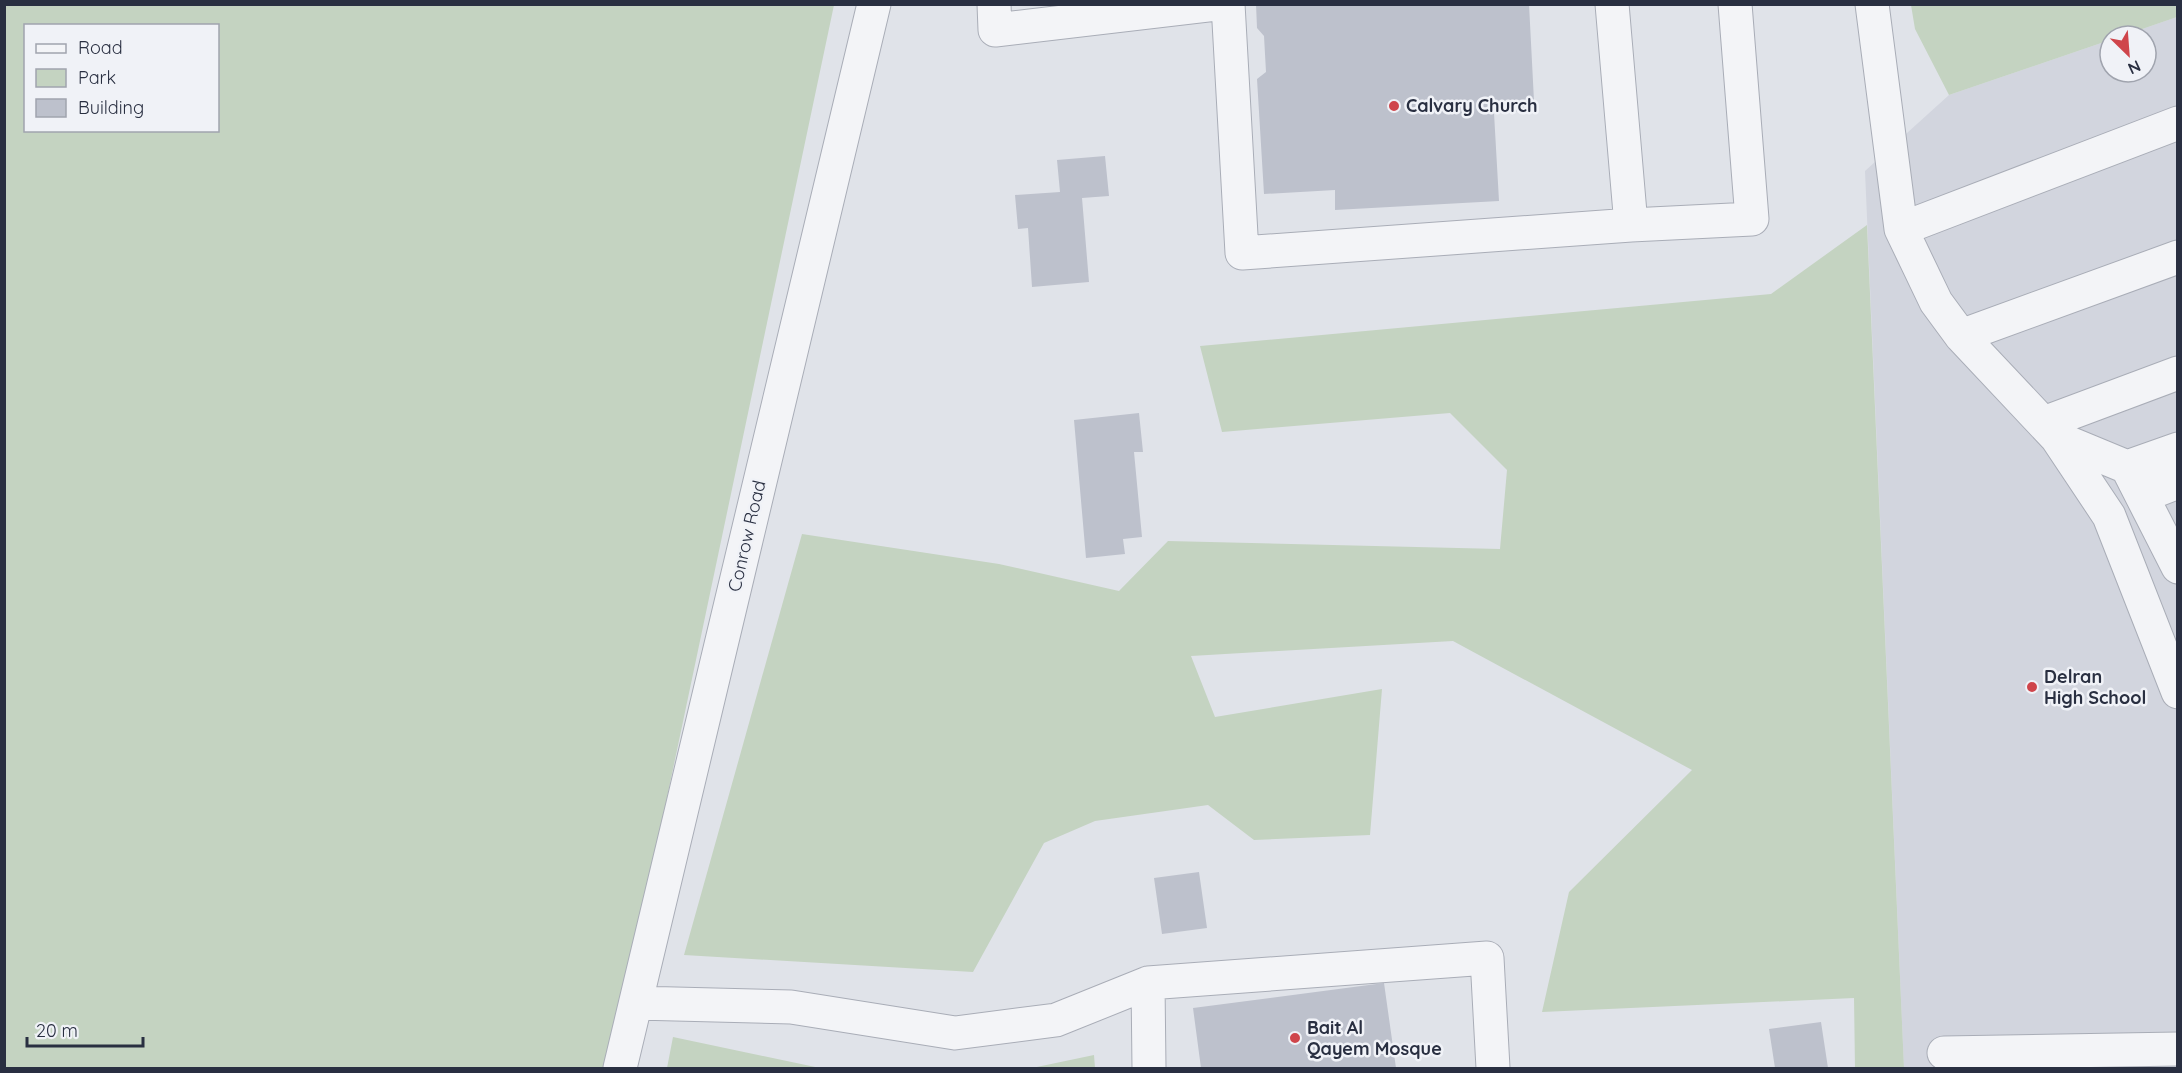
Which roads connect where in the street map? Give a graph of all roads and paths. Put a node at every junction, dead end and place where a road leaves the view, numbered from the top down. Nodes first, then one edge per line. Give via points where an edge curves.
1 (874, 4) edge
2 (994, 4) edge
3 (1216, 4) edge
4 (1228, 4) edge
5 (1612, 4) edge
6 (1736, 4) edge
7 (1872, 4) edge
8 (2178, 123) edge
9 (1631, 225) junction
10 (1901, 229) junction
11 (2178, 257) edge
12 (1961, 336) junction
13 (2178, 373) edge
14 (2050, 430) junction
15 (2178, 449) edge
16 (2135, 481) junction
17 (2178, 482) edge
18 (2178, 567) edge
19 (2178, 692) edge
20 (1148, 984) junction
21 (636, 1003) junction
22 (2178, 1048) edge
23 (1944, 1053) dead end
24 (620, 1068) edge
25 (1149, 1068) edge
26 (1493, 1068) edge

1 - 21 street, Conrow Road
2 - 3 street via 995,30
4 - 9 street via 1242,253
5 - 9 street
6 - 9 street via 1752,219
7 - 10 street
8 - 10 street
10 - 12 street via 1936,302
11 - 12 street
12 - 14 street
13 - 14 street
14 - 16 street
14 - 19 street via 2109,516
15 - 16 street
16 - 17 street
16 - 18 street
20 - 21 street via 1056,1020 955,1033 791,1007
20 - 25 street
20 - 26 street via 1487,958
21 - 24 street, Conrow Road
22 - 23 street

